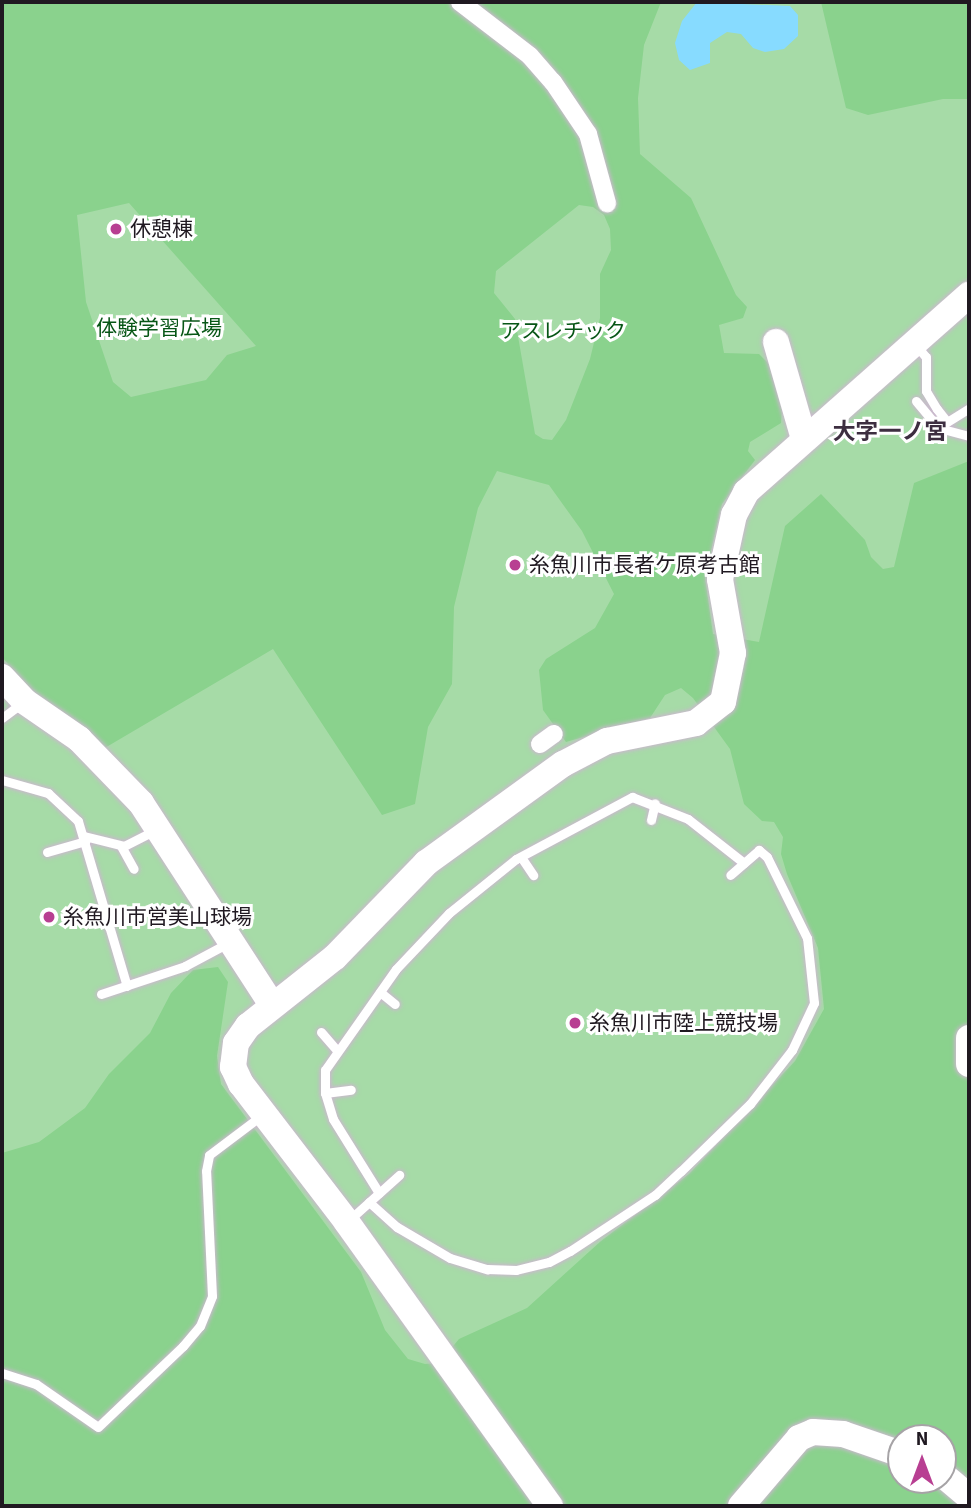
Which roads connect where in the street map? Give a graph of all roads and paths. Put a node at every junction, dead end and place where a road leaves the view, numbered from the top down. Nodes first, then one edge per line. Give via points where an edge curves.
1 (460, 2) edge
2 (607, 203) dead end
3 (969, 295) edge
4 (776, 342) dead end
5 (914, 343) junction
6 (916, 401) dead end
7 (969, 408) edge
8 (969, 436) edge
9 (804, 439) junction
10 (2, 677) edge
11 (24, 701) junction
12 (2, 718) edge
13 (2, 780) edge
14 (655, 803) junction
15 (651, 820) dead end
16 (157, 828) junction
17 (84, 838) junction
18 (121, 846) junction
19 (47, 852) dead end
20 (521, 857) junction
21 (744, 863) junction
22 (134, 869) dead end
23 (533, 874) dead end
24 (730, 874) dead end
25 (231, 941) junction
26 (127, 986) junction
27 (380, 992) junction
28 (101, 994) dead end
29 (395, 1004) dead end
30 (272, 1005) junction
31 (321, 1032) dead end
32 (969, 1038) edge
33 (336, 1049) junction
34 (969, 1063) edge
35 (351, 1090) dead end
36 (325, 1093) junction
37 (264, 1115) junction
38 (399, 1175) dead end
39 (379, 1193) junction
40 (369, 1202) junction
41 (347, 1222) junction
42 (2, 1373) edge
43 (887, 1449) edge
44 (969, 1497) edge
45 (550, 1506) edge
46 (741, 1506) edge
47 (965, 1506) edge

1 - 2 street via 530,56 553,82 588,134
3 - 5 street
4 - 9 street
5 - 7 lane via 926,357 926,391 936,409 947,422
5 - 9 street
6 - 8 lane via 939,429
9 - 30 street via 758,478 734,515 720,579 733,653 723,702 696,723 607,741 575,755 426,863 335,957
10 - 11 street
11 - 12 lane
11 - 16 street via 79,739 113,770
13 - 17 lane via 48,793 78,821
14 - 15 lane
14 - 20 lane via 632,797
14 - 21 lane via 688,818
16 - 18 lane
16 - 25 street
17 - 18 lane
17 - 19 lane
17 - 26 lane
18 - 22 lane
20 - 23 lane
20 - 27 lane via 449,913
21 - 24 lane
21 - 40 lane via 759,850 796,908 812,957 814,1003 792,1051 750,1104 655,1195 570,1251 516,1270 487,1269 450,1258 397,1227
25 - 26 lane via 186,966
25 - 30 street
26 - 28 lane
27 - 29 lane
27 - 33 lane
30 - 37 street via 241,1034 233,1059 236,1076
31 - 33 lane
32 - 34 street
33 - 36 lane via 325,1070
35 - 36 lane
36 - 39 lane via 333,1119
37 - 41 street
37 - 42 lane via 209,1155 212,1296 200,1326 183,1346 98,1427 36,1384
38 - 39 lane
39 - 40 lane
40 - 41 lane
41 - 45 street
43 - 46 street via 843,1434 813,1432 799,1438
44 - 47 street

